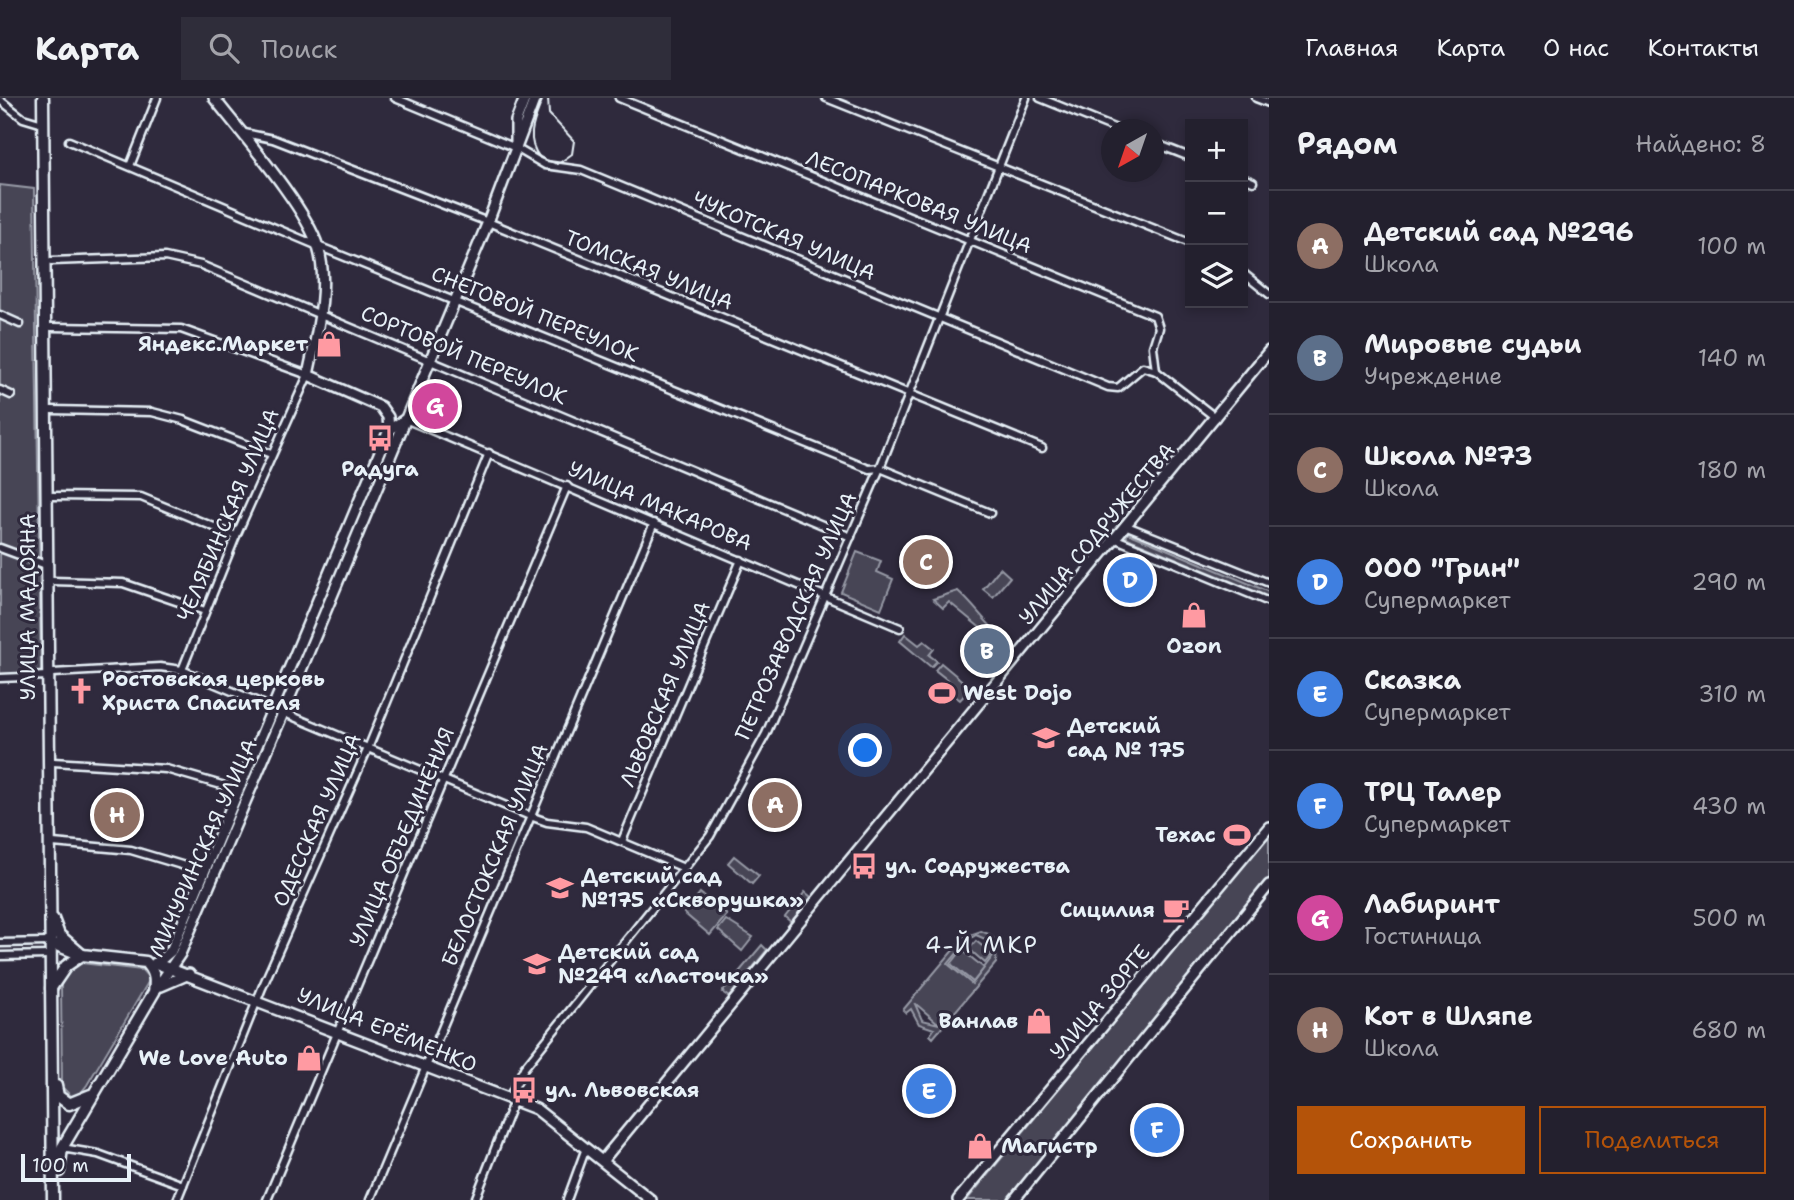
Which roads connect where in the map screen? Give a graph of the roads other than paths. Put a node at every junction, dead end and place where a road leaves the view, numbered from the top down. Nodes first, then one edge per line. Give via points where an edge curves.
1 (46, 98) edge
2 (157, 98) edge
3 (214, 98) edge
4 (395, 98) edge
5 (525, 98) edge
6 (535, 98) edge
7 (619, 98) edge
8 (826, 98) edge
9 (1026, 98) edge
10 (1040, 98) edge
11 (1256, 98) edge
12 (0, 100) edge
13 (1269, 103) edge
14 (1101, 123) edge
15 (43, 124) junction
16 (240, 132) junction
17 (69, 141) dead end
18 (1164, 147) edge
19 (516, 148) junction
20 (1185, 156) edge
21 (130, 166) junction
22 (999, 168) junction
23 (1248, 180) edge
24 (1252, 182) dead end
25 (488, 222) junction
26 (1185, 241) edge
27 (971, 242) junction
28 (318, 246) junction
29 (51, 261) junction
30 (1248, 277) edge
31 (1269, 294) edge
32 (456, 299) junction
33 (319, 313) junction
34 (0, 315) edge
35 (939, 319) junction
36 (20, 324) dead end
37 (51, 327) junction
38 (1269, 351) edge
39 (431, 360) junction
40 (1156, 371) junction
41 (308, 375) junction
42 (0, 390) edge
43 (12, 395) dead end
44 (909, 396) junction
45 (51, 410) junction
46 (1216, 418) junction
47 (405, 419) junction
48 (389, 430) junction
49 (1042, 449) dead end
50 (489, 453) junction
51 (271, 454) junction
52 (880, 468) junction
53 (567, 486) junction
54 (52, 496) junction
55 (990, 513) dead end
56 (654, 523) junction
57 (1127, 526) junction
58 (236, 536) junction
59 (851, 537) junction
60 (1116, 539) junction
61 (0, 549) edge
62 (741, 559) junction
63 (46, 565) junction
64 (52, 582) junction
65 (1269, 583) edge
66 (825, 597) junction
67 (1269, 602) edge
68 (205, 611) junction
69 (900, 628) dead end
70 (181, 670) junction
71 (50, 675) junction
72 (0, 678) edge
73 (274, 707) junction
74 (284, 712) junction
75 (369, 746) junction
76 (53, 762) junction
77 (445, 779) junction
78 (239, 790) junction
79 (530, 816) junction
80 (1269, 827) edge
81 (622, 841) junction
82 (53, 843) junction
83 (684, 868) junction
84 (205, 872) junction
85 (1269, 885) edge
86 (0, 943) edge
87 (49, 943) junction
88 (49, 955) junction
89 (82, 955) junction
90 (0, 956) edge
91 (152, 963) junction
92 (173, 968) junction
93 (189, 974) junction
94 (51, 988) junction
95 (155, 992) junction
96 (258, 1000) junction
97 (339, 1031) junction
98 (52, 1059) junction
99 (427, 1068) junction
100 (93, 1094) junction
101 (511, 1099) junction
102 (586, 1147) junction
103 (62, 1148) junction
104 (603, 1160) junction
105 (183, 1185) junction
106 (53, 1200) edge
107 (59, 1200) edge
108 (177, 1200) edge
109 (267, 1200) edge
110 (370, 1200) edge
111 (475, 1200) edge
112 (567, 1200) edge
113 (651, 1200) edge
114 (958, 1200) edge
115 (1014, 1200) edge

1 - 15 main road, УЛИЦА МАДОЯНА
1 - 29 main road, УЛИЦА МАДОЯНА
2 - 21 street
3 - 16 main road
4 - 19 street, ЧУКОТСКАЯ УЛИЦА
5 - 19 main road, МИЧУРИНСКАЯ УЛИЦА via 516,121
6 - 19 main road, МИЧУРИНСКАЯ УЛИЦА
7 - 27 street, ЛЕСОПАРКОВАЯ УЛИЦА
8 - 22 street
9 - 22 street, ПЕТРОЗАВОДСКАЯ УЛИЦА
10 - 14 street
11 - 13 street
12 - 15 street via 23,118
15 - 63 main road, УЛИЦА МАДОЯНА
16 - 25 street, ТОМСКАЯ УЛИЦА via 273,139
16 - 28 main road
17 - 21 street, СНЕГОВОЙ ПЕРЕУЛОК
18 - 20 street
19 - 25 main road, МИЧУРИНСКАЯ УЛИЦА
19 - 35 street, ЧУКОТСКАЯ УЛИЦА via 545,164 581,170
21 - 28 street, СНЕГОВОЙ ПЕРЕУЛОК
22 - 26 street
22 - 27 street, ПЕТРОЗАВОДСКАЯ УЛИЦА
23 - 24 street
25 - 32 main road, МИЧУРИНСКАЯ УЛИЦА
25 - 44 street, ТОМСКАЯ УЛИЦА
27 - 35 street, ПЕТРОЗАВОДСКАЯ УЛИЦА
27 - 40 street, ЛЕСОПАРКОВАЯ УЛИЦА via 1155,316 1159,328 1153,347
28 - 32 street, СНЕГОВОЙ ПЕРЕУЛОК
28 - 33 main road via 322,279
29 - 33 street, СОРТОВОЙ ПЕРЕУЛОК via 177,258
29 - 37 main road, УЛИЦА МАДОЯНА
30 - 31 street
32 - 39 main road, МИЧУРИНСКАЯ УЛИЦА
32 - 52 street, СНЕГОВОЙ ПЕРЕУЛОК via 869,469
33 - 39 street, СОРТОВОЙ ПЕРЕУЛОК
33 - 41 main road
34 - 36 street
35 - 40 street, ЧУКОТСКАЯ УЛИЦА via 1108,387 1118,387 1143,367
35 - 44 street, ПЕТРОЗАВОДСКАЯ УЛИЦА
37 - 41 street via 181,328
37 - 45 main road, УЛИЦА МАДОЯНА
38 - 46 main road, УЛИЦА СОДРУЖЕСТВА
39 - 47 main road, МИЧУРИНСКАЯ УЛИЦА
39 - 59 street, СОРТОВОЙ ПЕРЕУЛОК
40 - 46 street
41 - 48 main road via 381,407
41 - 51 street, ЧЕЛЯБИНСКАЯ УЛИЦА
42 - 43 street
44 - 49 street, ТОМСКАЯ УЛИЦА
44 - 52 street, ПЕТРОЗАВОДСКАЯ УЛИЦА
45 - 51 street via 152,412
45 - 54 main road, УЛИЦА МАДОЯНА
46 - 57 main road, УЛИЦА СОДРУЖЕСТВА
47 - 48 main road
47 - 50 street, УЛИЦА МАКАРОВА
47 - 74 main road, МИЧУРИНСКАЯ УЛИЦА
48 - 73 main road, МИЧУРИНСКАЯ УЛИЦА
50 - 53 street, УЛИЦА МАКАРОВА
50 - 75 street, ОДЕССКАЯ УЛИЦА
51 - 58 street, ЧЕЛЯБИНСКАЯ УЛИЦА
52 - 55 street, СНЕГОВОЙ ПЕРЕУЛОК
52 - 59 street, ПЕТРОЗАВОДСКАЯ УЛИЦА
53 - 56 street, УЛИЦА МАКАРОВА
53 - 77 street, УЛИЦА ОБЪЕДИНЕНИЯ
54 - 58 street via 141,497
54 - 64 main road, УЛИЦА МАДОЯНА
56 - 62 street, УЛИЦА МАКАРОВА
56 - 79 street, БЕЛОСТОКСКАЯ УЛИЦА
57 - 60 main road, УЛИЦА СОДРУЖЕСТВА
57 - 65 street
58 - 68 street, ЧЕЛЯБИНСКАЯ УЛИЦА
59 - 66 street, ПЕТРОЗАВОДСКАЯ УЛИЦА
60 - 67 street
60 - 104 main road, УЛИЦА СОДРУЖЕСТВА
61 - 63 street
62 - 66 street, УЛИЦА МАКАРОВА
62 - 81 street, ЛЬВОВСКАЯ УЛИЦА
63 - 71 main road, УЛИЦА МАДОЯНА
64 - 68 street via 123,583
64 - 71 main road, УЛИЦА МАДОЯНА
66 - 69 street, УЛИЦА МАКАРОВА
66 - 83 street, ПЕТРОЗАВОДСКАЯ УЛИЦА via 766,734 716,828
68 - 70 street, ЧЕЛЯБИНСКАЯ УЛИЦА
70 - 71 street via 160,667
70 - 73 street
71 - 72 street
71 - 76 main road, УЛИЦА МАДОЯНА
71 - 87 main road, УЛИЦА МАДОЯНА
73 - 74 street
73 - 78 main road, МИЧУРИНСКАЯ УЛИЦА
74 - 75 street
74 - 92 main road, МИЧУРИНСКАЯ УЛИЦА
75 - 77 street
75 - 96 street, ОДЕССКАЯ УЛИЦА
76 - 78 street via 166,769
76 - 82 main road, УЛИЦА МАДОЯНА
77 - 79 street
77 - 97 street, УЛИЦА ОБЪЕДИНЕНИЯ
78 - 84 main road, МИЧУРИНСКАЯ УЛИЦА
79 - 81 street via 586,827
79 - 99 street, БЕЛОСТОКСКАЯ УЛИЦА
80 - 114 main road, УЛИЦА ЗОРГЕ
81 - 83 street
82 - 84 street via 131,850
82 - 89 main road, УЛИЦА МАДОЯНА via 54,927 64,942
83 - 101 street, ПЕТРОЗАВОДСКАЯ УЛИЦА via 532,1058
84 - 91 main road, МИЧУРИНСКАЯ УЛИЦА via 171,951
85 - 115 main road
86 - 87 street
87 - 88 main road, УЛИЦА МАДОЯНА
87 - 89 main road, УЛИЦА ЕРЁМЕНКО
88 - 90 street
88 - 94 main road, УЛИЦА МАДОЯНА
89 - 91 main road, УЛИЦА ЕРЁМЕНКО
89 - 94 main road via 66,966
91 - 92 main road, УЛИЦА ЕРЁМЕНКО
91 - 95 main road
92 - 93 main road, УЛИЦА ЕРЁМЕНКО
92 - 95 main road, МИЧУРИНСКАЯ УЛИЦА
93 - 95 main road
93 - 96 main road, УЛИЦА ЕРЁМЕНКО
94 - 98 main road, УЛИЦА МАДОЯНА
95 - 100 main road, МИЧУРИНСКАЯ УЛИЦА
96 - 97 main road, УЛИЦА ЕРЁМЕНКО
96 - 105 street, ОДЕССКАЯ УЛИЦА
97 - 99 main road, УЛИЦА ЕРЁМЕНКО
97 - 109 street, УЛИЦА ОБЪЕДИНЕНИЯ
98 - 100 main road via 61,1100 73,1104
98 - 106 main road, УЛИЦА МАДОЯНА
99 - 101 main road, УЛИЦА ЕРЁМЕНКО
99 - 110 street, БЕЛОСТОКСКАЯ УЛИЦА
100 - 103 main road, МИЧУРИНСКАЯ УЛИЦА
101 - 102 main road, УЛИЦА ЕРЁМЕНКО via 536,1109
101 - 111 street
102 - 104 main road, УЛИЦА ЕРЁМЕНКО
102 - 112 street
103 - 105 street via 98,1154
103 - 107 main road, МИЧУРИНСКАЯ УЛИЦА
104 - 113 main road, УЛИЦА ЕРЁМЕНКО
105 - 108 street, ОДЕССКАЯ УЛИЦА

